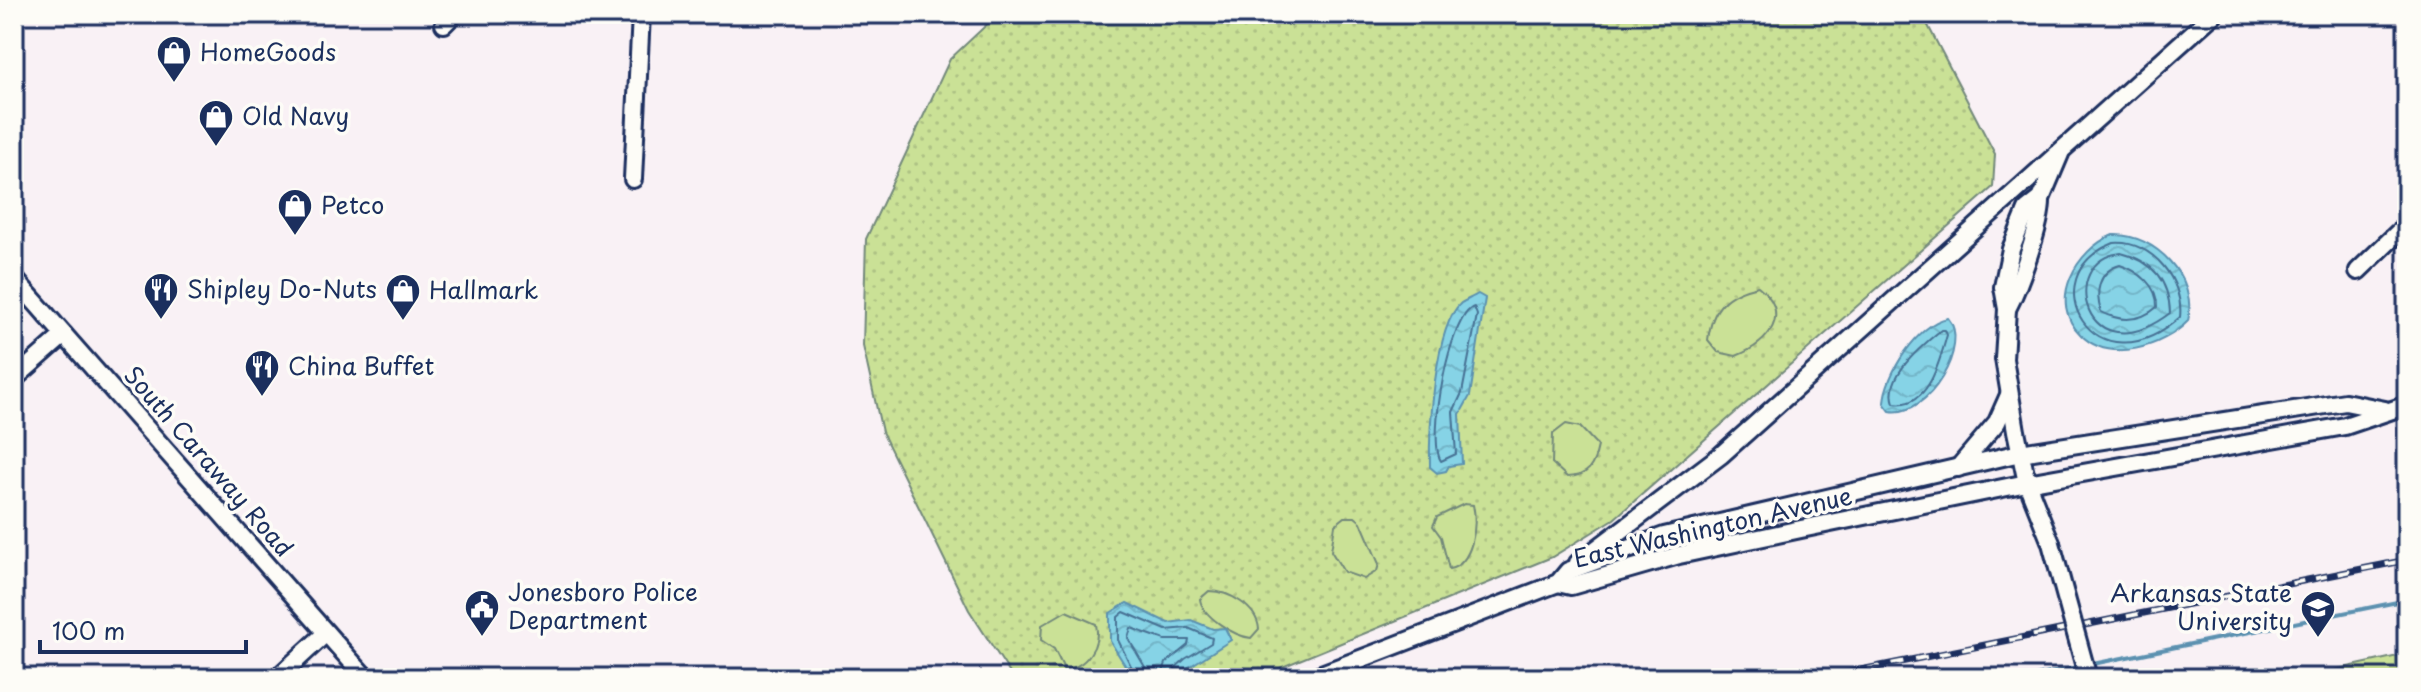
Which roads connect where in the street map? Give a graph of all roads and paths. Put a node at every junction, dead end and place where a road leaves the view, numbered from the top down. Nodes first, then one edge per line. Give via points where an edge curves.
1 (641, 14) edge
2 (2205, 17) edge
3 (2063, 147) junction
4 (633, 179) dead end
5 (2407, 224) edge
6 (2358, 271) dead end
7 (14, 278) edge
8 (64, 335) junction
9 (14, 379) edge
10 (2009, 395) junction
11 (2407, 405) edge
12 (2385, 410) junction
13 (2020, 453) junction
14 (1958, 468) junction
15 (2027, 483) junction
16 (1563, 577) junction
17 (326, 633) junction
18 (277, 678) edge
19 (366, 678) edge
20 (1311, 678) edge
21 (2088, 678) edge

1 - 4 street
2 - 3 street
3 - 10 street via 2041,199 2027,210 2011,249 2003,287
3 - 16 street via 1721,455
5 - 6 street
7 - 8 street, South Caraway Road
8 - 9 street
8 - 17 street, South Caraway Road
10 - 13 street
10 - 14 street via 1997,422
11 - 12 street, East Washington Avenue
12 - 13 street, East Washington Avenue via 2345,402
12 - 15 street, East Washington Avenue via 2345,426
13 - 14 street, East Washington Avenue
13 - 15 street
14 - 16 street, East Washington Avenue via 1664,536
15 - 16 street, East Washington Avenue via 1679,555 1571,586
15 - 21 street, bridge via 2051,543
16 - 20 street
17 - 18 street
17 - 19 street, South Caraway Road

